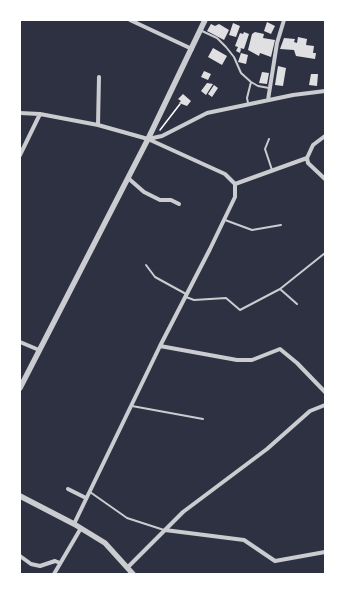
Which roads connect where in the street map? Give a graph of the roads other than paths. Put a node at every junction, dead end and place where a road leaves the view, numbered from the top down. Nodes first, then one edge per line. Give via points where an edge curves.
1 (130, 20) edge
2 (205, 20) edge
3 (284, 20) edge
4 (201, 30) junction
5 (192, 49) junction
6 (100, 77) dead end
7 (251, 82) junction
8 (269, 88) junction
9 (325, 91) edge
10 (268, 100) junction
11 (248, 104) junction
12 (20, 113) edge
13 (40, 114) junction
14 (98, 124) junction
15 (325, 136) edge
16 (151, 139) junction
17 (269, 139) dead end
18 (20, 155) edge
19 (307, 158) junction
20 (272, 170) junction
21 (128, 178) junction
22 (325, 180) edge
23 (235, 184) junction
24 (179, 204) dead end
25 (224, 220) junction
26 (281, 226) dead end
27 (325, 253) edge
28 (146, 265) dead end
29 (280, 289) junction
30 (185, 295) junction
31 (297, 304) dead end
32 (20, 342) edge
33 (160, 346) junction
34 (39, 350) junction
35 (20, 388) edge
36 (325, 392) edge
37 (131, 405) junction
38 (325, 405) edge
39 (203, 419) dead end
40 (68, 489) dead end
41 (90, 492) junction
42 (20, 496) edge
43 (86, 498) junction
44 (74, 524) junction
45 (80, 528) junction
46 (165, 530) junction
47 (325, 552) edge
48 (20, 556) edge
49 (60, 563) junction
50 (128, 567) junction
51 (54, 574) edge
52 (133, 574) edge

1 - 5 street
2 - 4 street
3 - 8 street
4 - 5 street
4 - 7 lane via 217,38 226,47 241,73
5 - 16 street
6 - 14 street
7 - 8 lane
7 - 11 lane
8 - 10 street
9 - 10 street
10 - 11 street
11 - 16 street via 207,113
12 - 13 street
13 - 14 street
13 - 18 street
14 - 16 street
15 - 19 street via 313,146
16 - 21 street
16 - 23 street via 225,174
17 - 20 lane via 265,149
19 - 20 street
19 - 22 street via 308,163
20 - 23 street
21 - 24 street via 144,192 160,200 171,200
21 - 34 street
23 - 25 street via 235,197
25 - 26 lane via 252,230
25 - 30 street
27 - 29 lane
28 - 30 lane via 155,277
29 - 30 lane via 240,310 226,298 194,300
29 - 31 lane
30 - 33 street
32 - 34 street
33 - 36 street via 237,360 252,360 280,349
33 - 37 street
34 - 35 street
37 - 39 lane
37 - 41 street
38 - 46 street via 310,411 266,449 183,512
40 - 43 street
41 - 43 street
41 - 46 lane via 127,518
42 - 44 street
43 - 44 street
44 - 45 street
45 - 49 street
45 - 50 street via 105,543
46 - 47 street via 244,540 275,562
46 - 50 street
48 - 49 street via 31,564 40,566 55,561
49 - 51 street
50 - 52 street

